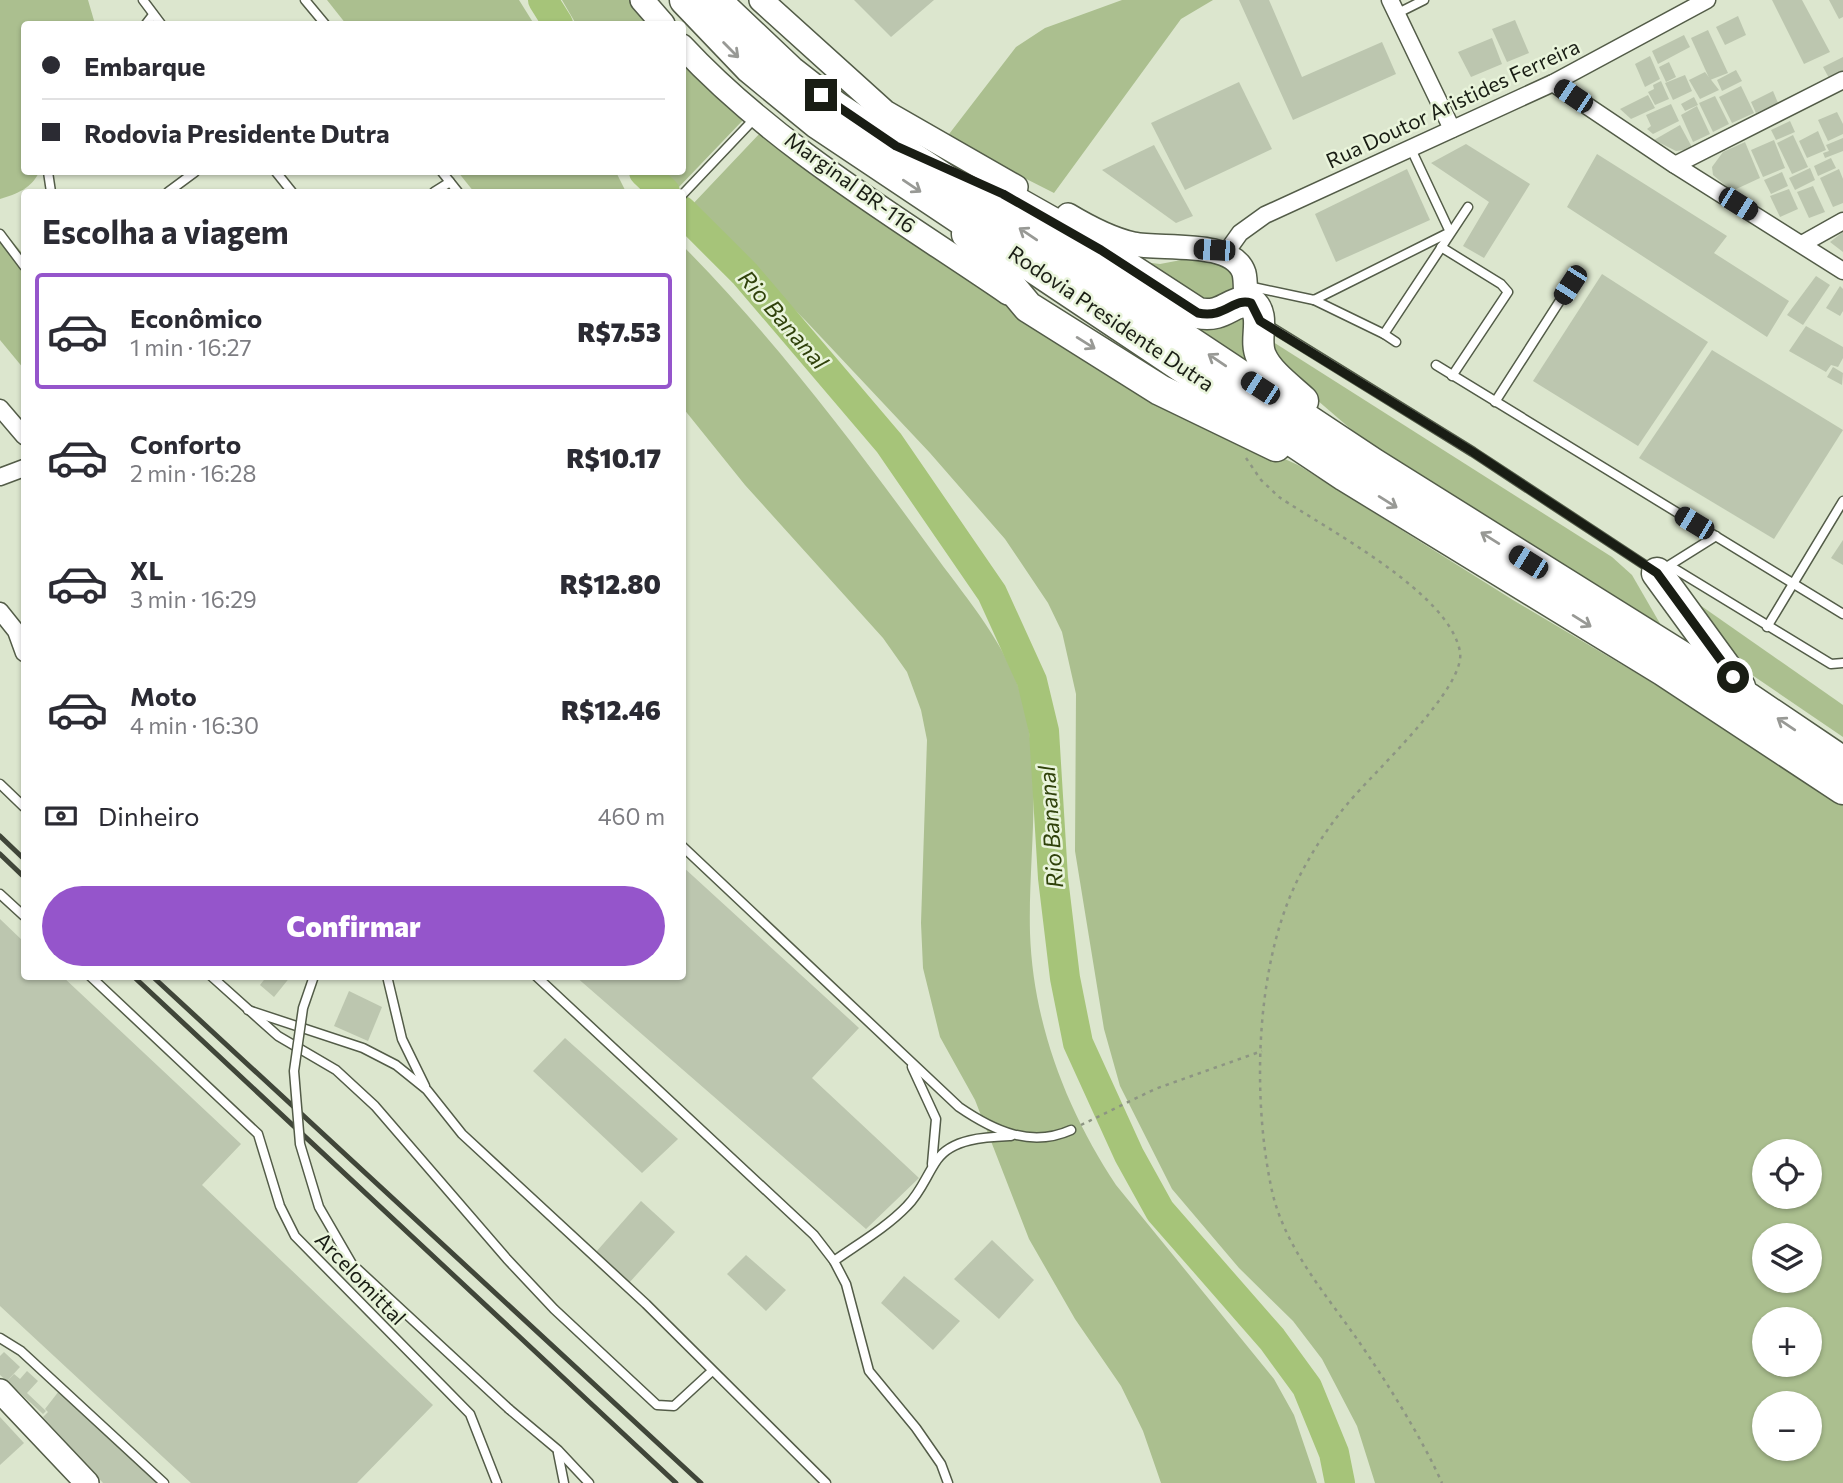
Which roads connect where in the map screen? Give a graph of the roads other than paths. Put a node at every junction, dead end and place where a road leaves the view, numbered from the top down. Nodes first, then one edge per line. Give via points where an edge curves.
1 (305, 0) edge
2 (642, 0) edge
3 (685, 0) edge
4 (715, 0) edge
5 (761, 0) edge
6 (1424, 0) edge
7 (1707, 0) edge
8 (144, 2) edge
9 (1393, 7) edge
10 (153, 15) junction
11 (148, 21) edge
12 (158, 21) edge
13 (322, 21) edge
14 (660, 21) edge
15 (686, 50) edge
16 (1843, 80) edge
17 (1553, 83) junction
18 (760, 116) junction
19 (1452, 130) junction
20 (896, 146) junction
21 (1411, 149) junction
22 (1675, 165) junction
23 (191, 175) edge
24 (278, 175) edge
25 (444, 175) edge
26 (450, 182) junction
27 (172, 189) edge
28 (290, 189) edge
29 (440, 189) edge
30 (456, 189) edge
31 (686, 192) edge
32 (1468, 207) dead end
33 (946, 209) junction
34 (1843, 221) edge
35 (1450, 232) junction
36 (0, 234) edge
37 (1802, 244) junction
38 (1441, 247) junction
39 (1225, 254) junction
40 (21, 262) edge
41 (1843, 271) edge
42 (1570, 285) dead end
43 (1314, 300) junction
44 (1250, 302) junction
45 (1028, 307) junction
46 (1384, 334) junction
47 (1396, 342) dead end
48 (1436, 365) dead end
49 (1452, 376) junction
50 (1495, 402) junction
51 (0, 408) edge
52 (21, 432) edge
53 (1374, 464) junction
54 (21, 469) edge
55 (1345, 476) junction
56 (0, 477) edge
57 (1843, 501) edge
58 (1716, 536) junction
59 (1663, 570) junction
60 (1792, 582) junction
61 (0, 611) edge
62 (1843, 614) edge
63 (1767, 627) junction
64 (21, 645) edge
65 (1843, 663) edge
66 (1748, 698) junction
67 (1843, 762) edge
68 (0, 784) edge
69 (1843, 789) edge
70 (21, 804) edge
71 (686, 850) edge
72 (0, 894) edge
73 (21, 913) edge
74 (94, 980) edge
75 (215, 980) edge
76 (313, 980) edge
77 (388, 980) edge
78 (540, 980) edge
79 (248, 1010) junction
80 (907, 1058) junction
81 (427, 1090) junction
82 (1072, 1130) road end
83 (1015, 1136) junction
84 (930, 1173) junction
85 (834, 1261) junction
86 (0, 1338) edge
87 (712, 1371) junction
88 (0, 1391) edge
89 (558, 1450) junction
90 (87, 1483) edge
91 (164, 1483) edge
92 (497, 1483) edge
93 (564, 1483) edge
94 (589, 1483) edge
95 (826, 1483) edge
96 (948, 1483) edge

1 - 13 lane
2 - 14 main road
3 -> 33 highway, Rodovia Presidente Dutra via 775,90
4 - 20 highway, Rodovia Presidente Dutra via 790,71
5 - 39 main road via 885,112 1016,187 1094,229 1131,243
6 - 9 lane
7 - 17 street, Rua Doutor Aristides Ferreira
8 - 10 lane
9 - 19 street
10 - 11 lane
10 - 12 lane
15 - 18 main road, Marginal BR-116
16 - 22 street
17 - 19 street, Rua Doutor Aristides Ferreira
17 - 22 street
18 - 31 lane
18 - 45 main road, Marginal BR-116 via 813,160
19 - 21 street, Rua Doutor Aristides Ferreira
20 - 44 highway via 1003,194 1198,313 1221,313
53 -> 20 highway, Rodovia Presidente Dutra
21 - 35 lane
21 - 39 street, Rua Doutor Aristides Ferreira via 1265,215 1240,233
22 - 37 street
23 - 27 lane
24 - 28 lane
25 - 26 lane
26 - 29 lane
26 - 30 lane
32 - 35 lane
33 - 45 highway
33 - 55 highway, Rodovia Presidente Dutra
34 - 37 street
35 - 38 lane
35 - 43 lane
36 - 40 lane
37 - 41 street
38 - 46 lane
38 - 49 lane via 1508,292
39 - 44 main road via 1244,272
42 - 50 lane
43 - 44 lane
43 - 46 lane
44 - 53 highway via 1258,346 1268,368
44 - 59 lane via 1473,452
45 -> 55 highway via 1192,407
46 - 47 lane
48 - 49 lane
49 - 50 lane
50 - 58 lane
51 - 52 street
66 -> 53 highway, Rodovia Presidente Dutra
54 - 56 street
55 -> 69 highway, Rodovia Presidente Dutra via 1664,671
57 - 60 lane
58 - 59 lane
58 - 60 lane
59 - 63 lane
59 - 66 highway
60 - 62 lane
60 - 63 lane
61 - 64 street
63 - 65 lane via 1831,664
67 -> 66 highway, Rodovia Presidente Dutra
68 - 70 lane
71 - 80 lane
72 - 73 lane
74 - 92 lane, Arcelomittal via 258,1134 280,1206 295,1236 470,1414
75 - 79 lane
76 - 89 lane, Arcelomittal, bridge via 303,1008 294,1071 300,1144 319,1206 352,1264
77 - 81 lane via 402,1038
78 - 85 lane via 814,1235
79 - 81 lane via 363,1048 396,1065
79 - 87 lane via 278,1036 336,1070 376,1106 506,1259 657,1405 674,1406
80 - 83 lane via 959,1107
80 - 84 lane via 936,1119
81 - 87 lane via 463,1134
82 - 83 lane via 1043,1140
83 - 84 lane via 965,1142 938,1158
84 - 85 lane via 905,1208
85 - 96 lane via 846,1284 869,1371 916,1428
86 - 91 lane via 21,1351
87 - 95 lane
88 - 90 main road
89 - 93 lane
89 - 94 lane, Arcelomittal

